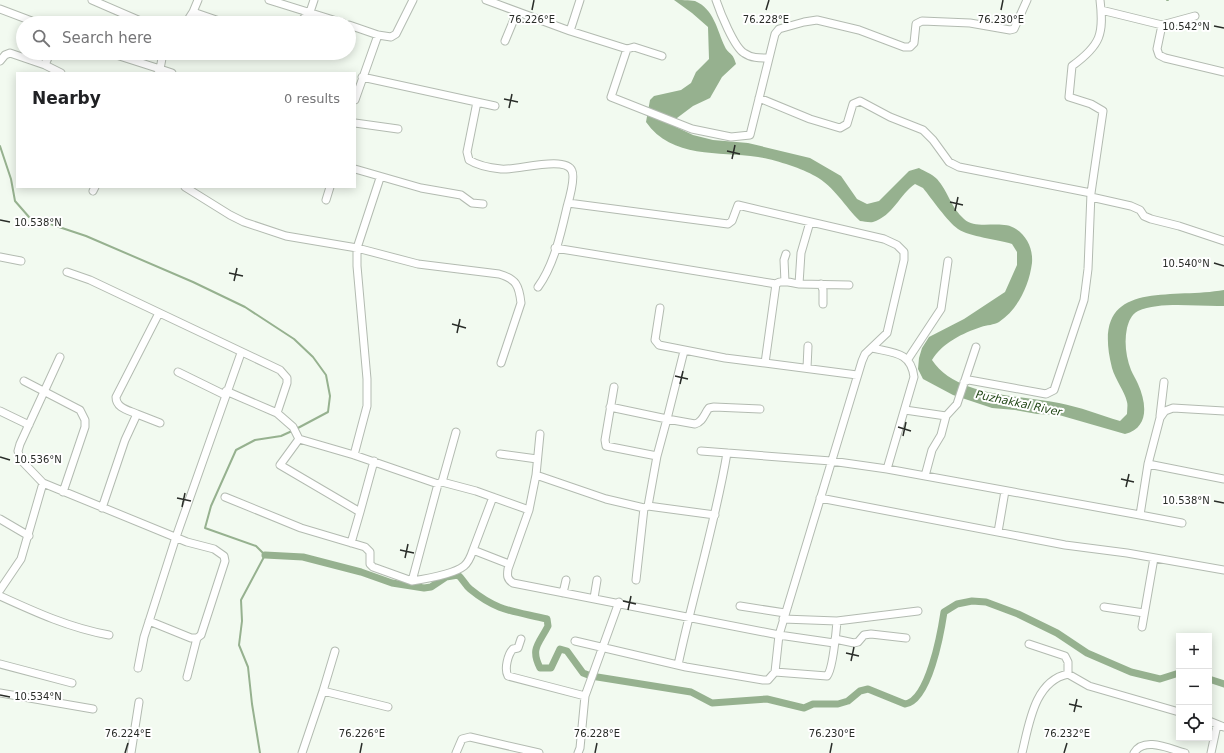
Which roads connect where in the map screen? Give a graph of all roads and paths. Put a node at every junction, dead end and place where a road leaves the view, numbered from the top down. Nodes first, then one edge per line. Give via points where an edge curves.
1 (92, 0) edge
2 (198, 0) edge
3 (269, 0) edge
4 (314, 0) edge
5 (413, 0) edge
6 (486, 0) edge
7 (580, 0) edge
8 (716, 0) edge
9 (1027, 0) edge
10 (1100, 0) edge
11 (0, 8) edge
12 (1100, 10) junction
13 (193, 12) junction
14 (310, 12) junction
15 (517, 12) junction
16 (20, 16) edge
17 (129, 16) edge
18 (190, 16) edge
19 (205, 16) edge
20 (306, 16) edge
21 (322, 16) edge
22 (1194, 16) dead end
23 (1162, 25) junction
24 (356, 27) edge
25 (570, 31) junction
26 (378, 35) junction
27 (505, 41) dead end
28 (627, 48) junction
29 (16, 55) edge
30 (662, 56) dead end
31 (768, 58) junction
32 (30, 60) edge
33 (47, 60) edge
34 (129, 60) edge
35 (161, 60) edge
36 (0, 62) edge
37 (45, 65) junction
38 (159, 71) edge
39 (59, 72) edge
40 (1224, 72) edge
41 (362, 77) junction
42 (356, 97) edge
43 (759, 98) junction
44 (478, 102) junction
45 (496, 106) dead end
46 (356, 124) edge
47 (398, 129) dead end
48 (356, 169) edge
49 (380, 178) junction
50 (186, 188) edge
51 (330, 188) edge
52 (1092, 195) junction
53 (326, 200) dead end
54 (568, 203) junction
55 (483, 204) dead end
56 (810, 222) junction
57 (1224, 241) edge
58 (357, 248) junction
59 (555, 248) junction
60 (786, 254) dead end
61 (0, 257) edge
62 (22, 261) dead end
63 (948, 261) dead end
64 (67, 272) dead end
65 (785, 282) junction
66 (776, 284) junction
67 (799, 284) junction
68 (821, 284) junction
69 (850, 285) dead end
70 (538, 287) dead end
71 (823, 304) dead end
72 (660, 308) dead end
73 (159, 313) junction
74 (808, 346) dead end
75 (976, 347) dead end
76 (872, 348) junction
77 (684, 351) junction
78 (241, 353) junction
79 (60, 357) dead end
80 (908, 359) junction
81 (501, 363) dead end
82 (766, 363) junction
83 (807, 368) junction
84 (178, 372) dead end
85 (858, 375) junction
86 (24, 381) dead end
87 (964, 382) junction
88 (1164, 382) dead end
89 (614, 387) dead end
90 (45, 391) junction
91 (225, 393) junction
92 (610, 406) junction
93 (760, 409) dead end
94 (905, 410) junction
95 (0, 411) edge
96 (1224, 411) edge
97 (276, 413) junction
98 (137, 414) junction
99 (946, 416) junction
100 (1160, 418) junction
101 (667, 419) junction
102 (160, 423) dead end
103 (29, 425) junction
104 (456, 432) dead end
105 (540, 434) dead end
106 (299, 438) junction
107 (701, 451) dead end
108 (726, 453) junction
109 (500, 454) dead end
110 (354, 455) junction
111 (657, 456) junction
112 (537, 459) junction
113 (374, 461) junction
114 (831, 461) junction
115 (1148, 464) junction
116 (887, 469) junction
117 (536, 475) junction
118 (924, 476) junction
119 (1224, 479) edge
120 (43, 483) junction
121 (440, 483) junction
122 (1005, 490) junction
123 (63, 492) junction
124 (225, 497) dead end
125 (494, 497) junction
126 (820, 498) junction
127 (646, 507) junction
128 (102, 508) junction
129 (529, 510) junction
130 (360, 512) junction
131 (715, 515) junction
132 (1140, 515) junction
133 (0, 519) edge
134 (1182, 523) dead end
135 (998, 532) junction
136 (29, 536) junction
137 (176, 537) junction
138 (351, 543) junction
139 (473, 550) junction
140 (1154, 558) junction
141 (509, 564) junction
142 (1224, 570) edge
143 (566, 580) dead end
144 (597, 580) dead end
145 (636, 580) dead end
146 (412, 581) junction
147 (0, 590) edge
148 (563, 593) junction
149 (0, 596) edge
150 (594, 598) junction
151 (619, 602) junction
152 (740, 606) dead end
153 (1104, 607) dead end
154 (918, 611) dead end
155 (1144, 613) junction
156 (784, 616) junction
157 (688, 617) junction
158 (149, 621) junction
159 (837, 621) junction
160 (1142, 627) dead end
161 (109, 635) dead end
162 (779, 635) junction
163 (197, 638) junction
164 (906, 638) dead end
165 (521, 639) dead end
166 (575, 641) dead end
167 (834, 641) junction
168 (1029, 644) dead end
169 (602, 647) junction
170 (335, 651) dead end
171 (0, 664) edge
172 (678, 665) junction
173 (138, 668) dead end
174 (775, 672) junction
175 (1068, 674) junction
176 (187, 677) dead end
177 (72, 683) dead end
178 (323, 691) junction
179 (0, 693) edge
180 (585, 696) junction
181 (138, 702) dead end
182 (388, 707) dead end
183 (93, 709) dead end
184 (1176, 711) edge
185 (1212, 722) edge
186 (1221, 726) edge
187 (131, 753) edge
188 (302, 753) edge
189 (456, 753) edge
190 (539, 753) edge
191 (578, 753) edge
192 (1022, 753) edge
193 (1134, 753) edge
194 (1185, 753) edge
195 (1211, 753) edge

1 - 17 street
2 - 13 street
3 - 14 street
4 - 14 street
5 - 26 street via 396,34 391,37
6 - 15 street
7 - 25 street
8 - 31 street via 724,21 742,52 751,57
9 - 31 street via 1014,29 970,23 922,21 916,24 914,43 910,47 859,30 817,20 804,22 779,29
10 - 12 street
11 - 16 street
12 - 23 street
12 - 52 street via 1102,34 1094,47 1072,66 1070,97 1103,111
13 - 18 street
13 - 19 street
14 - 20 street
14 - 21 street
15 - 25 street
15 - 27 street
22 - 23 street
23 - 40 street via 1157,49 1159,55
24 - 26 street
25 - 28 street
26 - 41 street
28 - 30 street via 634,47
28 - 43 street via 611,97 692,129 731,137 750,135
29 - 36 street via 10,53 5,55
31 - 43 street
32 - 37 street
33 - 37 street
34 - 38 street
35 - 38 street
37 - 39 street
41 - 42 street
41 - 44 street
43 - 52 street via 840,128 847,124 853,104 860,101 923,130 949,162 959,168
44 - 45 street
44 - 54 street via 467,152 469,160 502,169 548,164 569,167 573,177
46 - 47 street
48 - 49 street
49 - 55 street via 461,195 472,203
49 - 58 street
50 - 58 street via 216,208 244,222 286,236
51 - 53 street
52 - 57 street via 1131,206 1151,219
52 - 87 street via 1084,300 1054,390 1046,394 969,380
54 - 56 street via 728,224 732,221 738,205
54 - 59 street
56 - 67 street via 801,253
56 - 76 street via 884,239 897,245 904,252 887,333
58 - 81 street via 418,264 498,274 514,280 521,303
58 - 110 street via 367,406
59 - 66 street
59 - 70 street via 545,278
60 - 65 street
61 - 62 street
63 - 80 street via 941,309
64 - 73 street via 90,280
65 - 66 street
65 - 67 street
66 - 82 street
67 - 68 street
68 - 69 street
68 - 71 street
72 - 77 street via 655,332 656,343
73 - 78 street
73 - 98 street via 116,397 118,406
74 - 83 street
75 - 87 street
76 - 80 street
76 - 85 street via 865,354
77 - 82 street
77 - 101 street
78 - 91 street
78 - 97 street via 280,370 287,378
79 - 90 street
80 - 94 street via 913,366 914,377
82 - 83 street
83 - 85 street
84 - 91 street
85 - 114 street
86 - 90 street
87 - 99 street via 956,404
88 - 100 street
89 - 92 street
90 - 103 street
90 - 123 street via 80,410 85,420 85,427
91 - 97 street
91 - 137 street
92 - 101 street
92 - 111 street via 606,446
93 - 101 street via 708,408 703,419 694,424
94 - 99 street
94 - 116 street
95 - 103 street
96 - 100 street via 1173,408 1165,410
97 - 106 street via 293,427
98 - 102 street
98 - 128 street via 125,440
99 - 118 street
100 - 115 street
101 - 111 street
103 - 120 street via 18,451 20,459
104 - 121 street
105 - 112 street
106 - 110 street
106 - 130 street via 280,465
107 - 108 street
108 - 114 street
108 - 131 street
109 - 112 street
110 - 113 street
111 - 127 street
112 - 117 street
113 - 121 street
113 - 130 street
114 - 116 street
114 - 126 street
115 - 119 street
115 - 132 street
116 - 118 street
117 - 127 street via 606,499
117 - 129 street
118 - 122 street
120 - 123 street
120 - 136 street
121 - 125 street
121 - 146 street
122 - 132 street
122 - 135 street
123 - 128 street
124 - 138 street via 301,528
125 - 129 street
125 - 139 street
126 - 135 street
126 - 156 street
127 - 131 street
127 - 145 street
128 - 137 street
129 - 141 street
130 - 138 street
131 - 157 street
132 - 134 street
133 - 136 street
135 - 140 street
136 - 147 street via 21,559
137 - 158 street
137 - 163 street via 224,556 225,561 201,635
138 - 146 street via 369,549 370,564 373,567
139 - 141 street
139 - 146 street via 468,562 459,569
140 - 142 street
140 - 155 street
141 - 148 street via 507,576 513,583
143 - 148 street
144 - 150 street
148 - 150 street
149 - 161 street via 57,621
150 - 151 street
151 - 157 street
151 - 169 street
152 - 156 street
153 - 155 street
154 - 159 street
155 - 160 street
156 - 159 street
156 - 162 street
157 - 162 street
157 - 172 street
158 - 163 street
158 - 173 street
159 - 167 street
162 - 167 street
162 - 174 street
163 - 176 street
164 - 167 street via 871,634 864,635 854,643
165 - 180 street via 518,648 512,649 510,653 506,670 508,676
166 - 169 street
167 - 174 street via 830,672 827,676
168 - 175 street via 1065,656
169 - 172 street
169 - 180 street
170 - 178 street
171 - 177 street
172 - 174 street via 763,680 768,680
175 - 184 street via 1089,686
175 - 192 street via 1057,676 1047,684 1037,701
178 - 182 street
178 - 188 street
179 - 183 street
180 - 191 street
181 - 187 street
185 - 186 street
186 - 195 street
189 - 190 street via 462,740 470,737
193 - 194 street via 1140,745 1148,744

